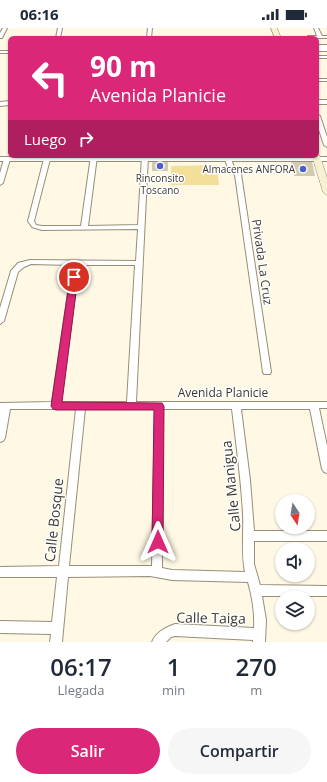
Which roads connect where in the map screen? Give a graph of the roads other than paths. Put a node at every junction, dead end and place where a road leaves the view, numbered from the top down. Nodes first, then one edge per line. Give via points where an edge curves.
1 (5, 28) edge
2 (316, 28) edge
3 (0, 37) edge
4 (320, 37) joint
5 (327, 37) edge
6 (319, 127) edge
7 (327, 127) edge
8 (327, 145) edge
9 (34, 158) edge
10 (70, 158) edge
11 (94, 158) edge
12 (144, 158) edge
13 (316, 158) edge
14 (4, 159) edge
15 (47, 159) junction
16 (228, 159) junction
17 (327, 160) edge
18 (0, 183) edge
19 (327, 192) edge
20 (84, 227) junction
21 (141, 227) junction
22 (76, 262) junction
23 (139, 263) junction
24 (0, 321) edge
25 (267, 372) dead end
26 (236, 405) junction
27 (314, 405) junction
28 (327, 405) edge
29 (3, 406) edge
30 (56, 406) junction
31 (81, 406) junction
32 (131, 406) junction
33 (159, 406) junction
34 (0, 438) edge
35 (327, 469) edge
36 (249, 536) junction
37 (327, 536) edge
38 (64, 570) junction
39 (0, 572) edge
40 (157, 572) junction
41 (252, 577) junction
42 (256, 590) junction
43 (327, 591) edge
44 (0, 628) edge
45 (58, 628) junction
46 (259, 638) edge
47 (56, 642) edge
48 (158, 642) edge

1 - 3 street
2 - 4 street
4 - 5 street
6 - 7 street
6 - 8 street
9 - 15 street
10 - 15 street
11 - 20 street
12 - 16 street
12 - 21 street
13 - 16 street
13 - 17 street
13 - 19 main road
14 - 18 street
15 - 20 street via 31,221 34,226 42,228
16 - 25 street, Privada La Cruz via 231,168 238,174
20 - 21 street
21 - 23 street
22 - 23 street
22 - 24 street via 30,262 20,265 15,271
22 - 30 street
23 - 32 street
26 - 27 street, Avenida Planicie
26 - 33 street, Avenida Planicie
26 - 36 street, Calle Manigua
27 - 28 street, Avenida Planicie
27 - 35 street
29 - 30 street, Avenida Planicie
29 - 34 street
30 - 31 street, Avenida Planicie
31 - 32 street, Avenida Planicie
31 - 38 street, Calle Bosque
32 - 33 street, Avenida Planicie
33 - 40 street
36 - 37 street, Calle Manigua
36 - 41 street via 249,570
38 - 39 street
38 - 40 street, Calle Bosque
38 - 45 street
40 - 41 street, Calle Bosque via 172,575
41 - 42 street
42 - 43 street
42 - 46 street via 260,620
44 - 45 street
45 - 47 street
46 - 48 street, Calle Taiga via 175,630 167,633

